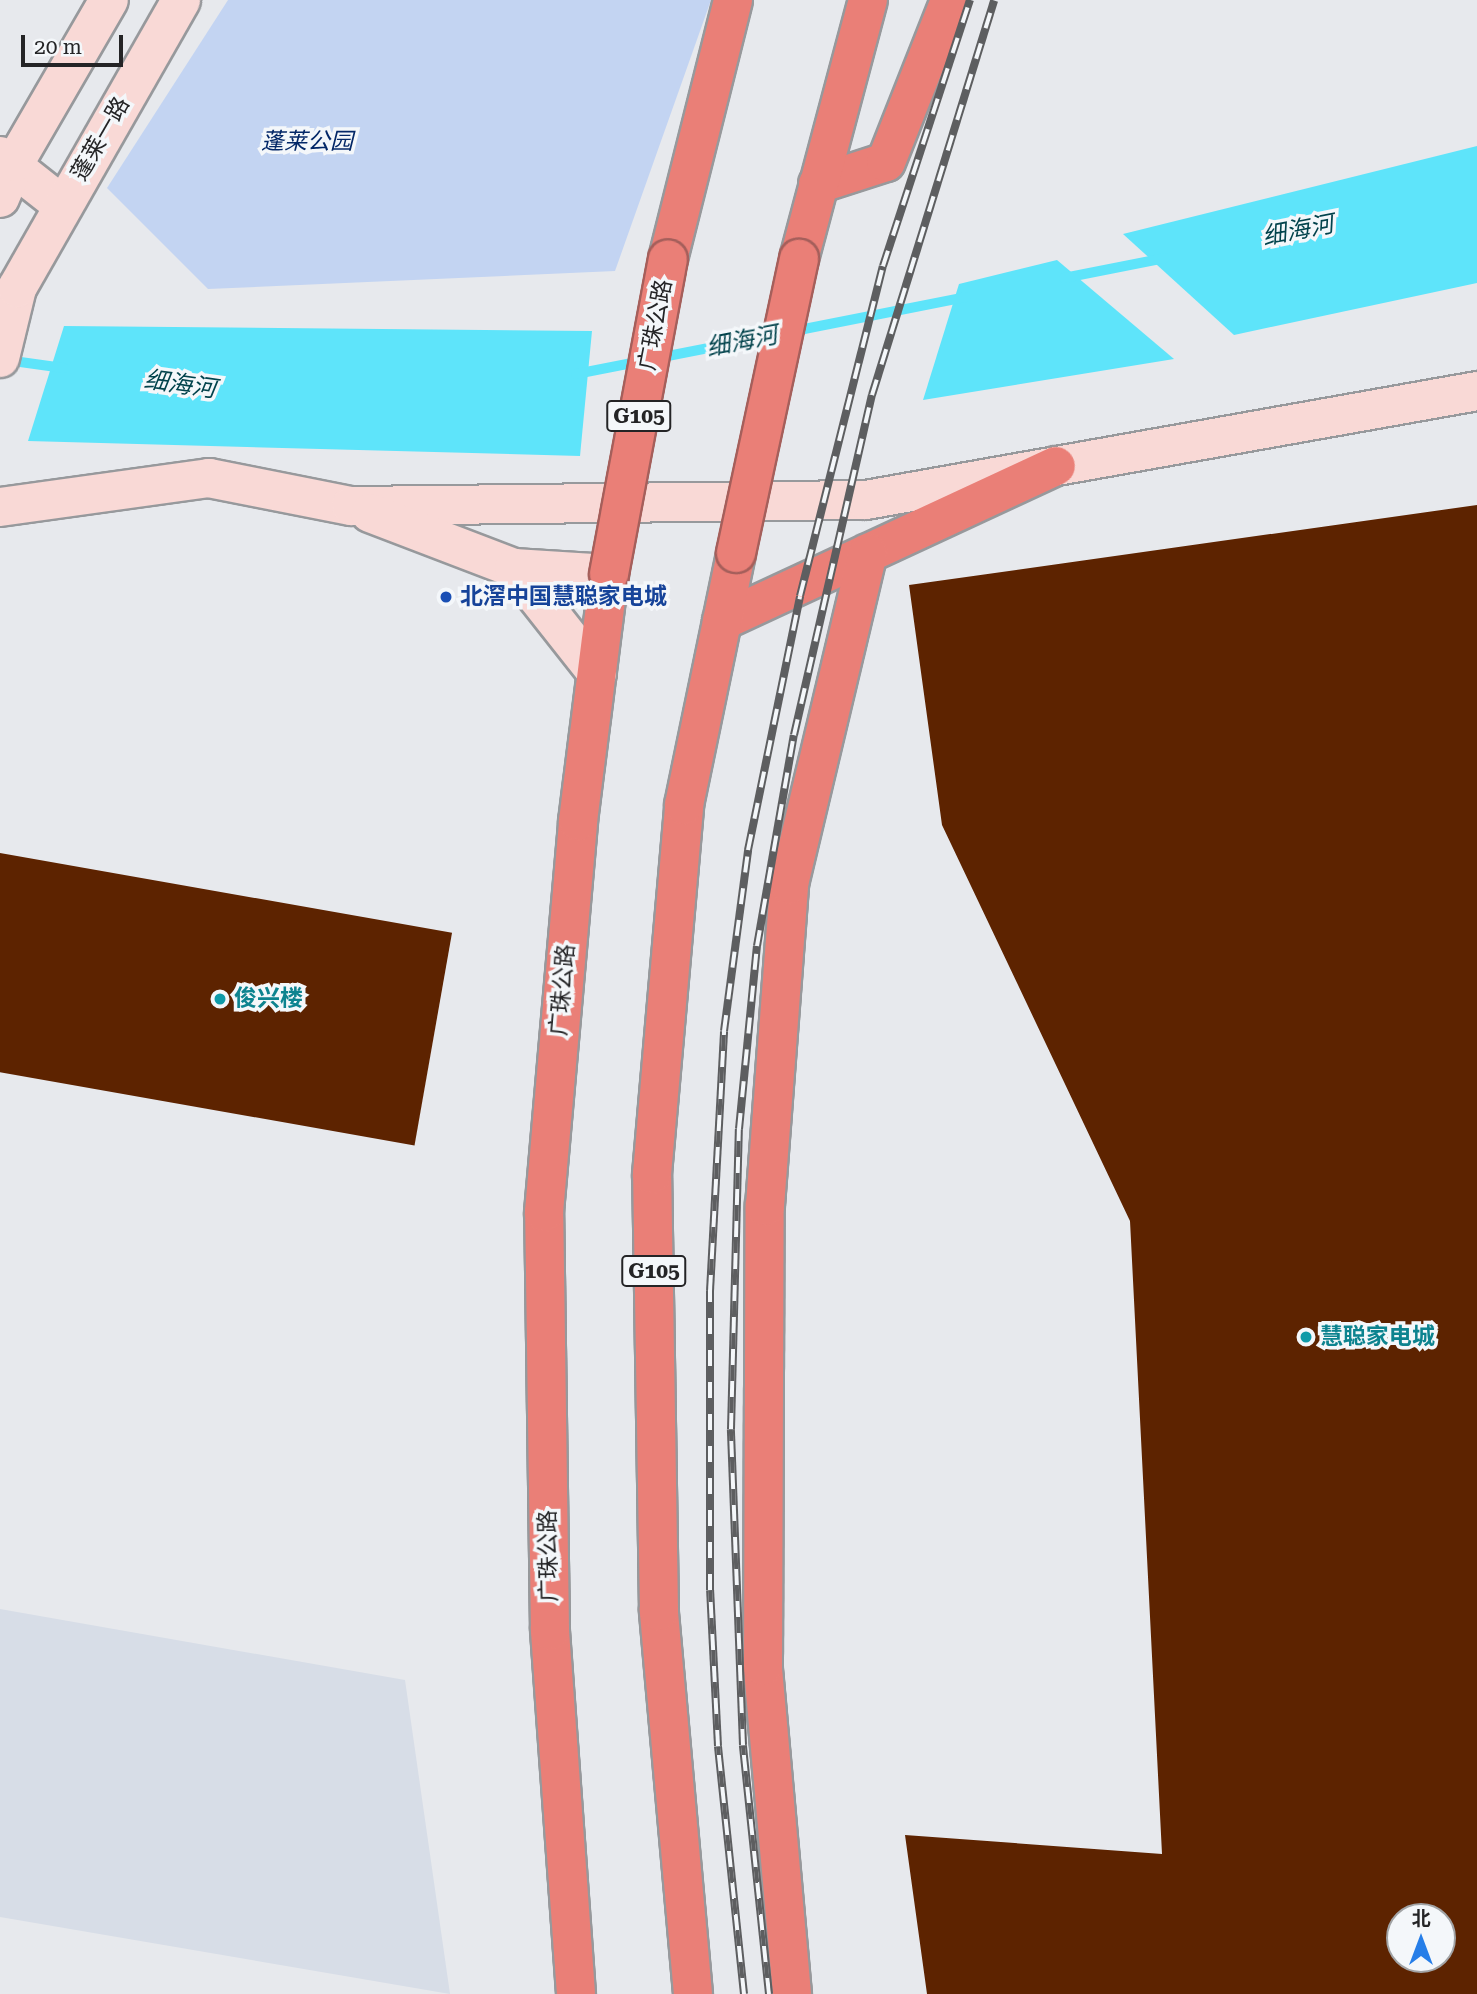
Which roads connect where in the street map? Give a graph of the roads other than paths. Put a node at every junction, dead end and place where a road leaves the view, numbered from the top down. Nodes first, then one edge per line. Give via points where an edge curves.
1 (109, 0) edge
2 (181, 0) edge
3 (733, 0) edge
4 (868, 0) edge
5 (950, 0) edge
6 (7, 159) edge
7 (818, 184) junction
8 (0, 198) edge
9 (62, 205) junction
10 (0, 209) edge
11 (0, 358) edge
12 (1477, 391) edge
13 (1056, 466) junction
14 (8, 501) edge
15 (351, 506) junction
16 (868, 553) junction
17 (514, 568) junction
18 (609, 574) junction
19 (722, 621) junction
20 (597, 673) junction
21 (576, 1994) edge
22 (692, 1994) edge
23 (792, 1994) edge

1 - 6 street
2 - 9 street, 蓬莱一路
3 - 18 highway, 广珠公路 / G105, bridge via 668,259
4 - 7 highway, G105
5 - 7 highway via 886,162
6 - 8 street
6 - 9 street
7 - 19 highway, G105, bridge
9 - 10 street
9 - 11 street, 蓬莱一路 via 17,288
12 - 13 street
13 - 15 street via 866,500
13 - 16 highway
14 - 15 street via 209,478
15 - 17 street
16 - 19 highway
16 - 23 highway via 789,884 765,1206 763,1666
17 - 18 street
17 - 20 street
18 - 20 highway, 广珠公路 / G105
19 - 22 highway, G105 via 684,805 652,1174 659,1611
20 - 21 highway, 广珠公路 / G105 via 544,1212 550,1630

